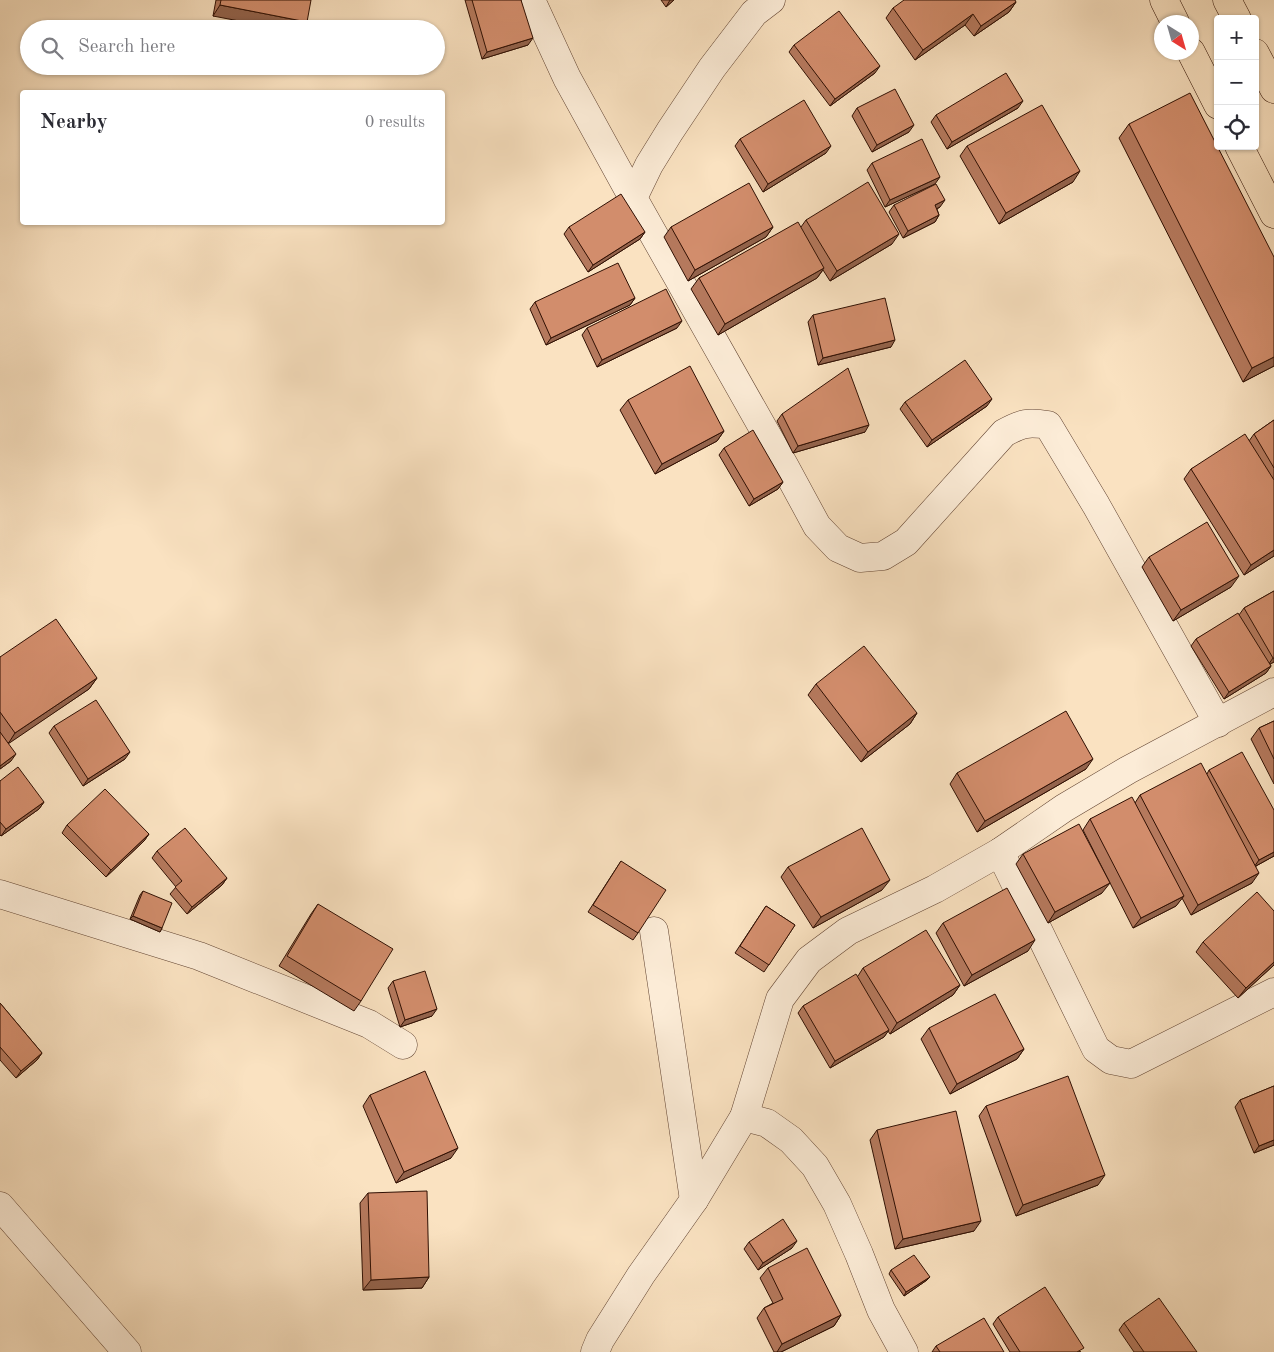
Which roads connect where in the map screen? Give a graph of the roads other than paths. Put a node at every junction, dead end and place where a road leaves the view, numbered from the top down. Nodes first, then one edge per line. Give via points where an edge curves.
1 (531, 0) edge
2 (771, 0) edge
3 (1164, 0) edge
4 (1227, 0) edge
5 (1172, 15) edge
6 (1235, 15) edge
7 (1195, 60) edge
8 (1258, 60) edge
9 (1274, 89) edge
10 (1214, 97) edge
11 (1243, 150) edge
12 (1264, 169) edge
13 (633, 198) junction
14 (1274, 214) edge
15 (1274, 692) edge
16 (1218, 723) junction
17 (1000, 852) junction
18 (0, 894) edge
19 (654, 931) dead end
20 (1274, 992) edge
21 (403, 1045) dead end
22 (744, 1117) junction
23 (694, 1200) junction
24 (0, 1206) edge
25 (127, 1352) edge
26 (595, 1352) edge
27 (904, 1352) edge

1 - 13 street via 567,78
2 - 13 street via 754,13 712,68 649,165
3 - 5 highway
4 - 6 highway
7 - 10 highway
8 - 9 highway
11 - 12 highway
12 - 14 highway
13 - 16 street via 817,526 838,548 860,558 883,556 906,542 1004,433 1018,425 1048,425
15 - 16 street
16 - 17 street via 1128,770 1064,808
17 - 20 street via 1096,1050 1111,1060 1132,1064
17 - 22 street via 935,890 848,931 809,960 780,1000
18 - 21 street via 199,956 369,1024
19 - 23 street
22 - 23 street
22 - 27 street via 766,1122 791,1140 815,1166 837,1204 881,1310
23 - 26 street via 641,1276
24 - 25 street

